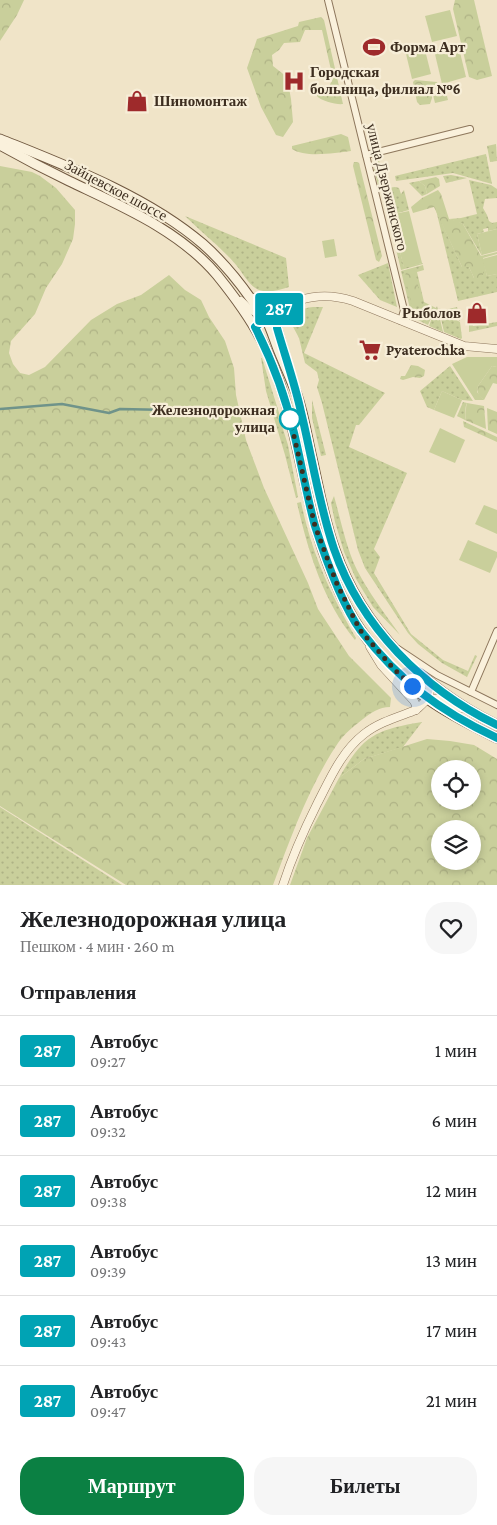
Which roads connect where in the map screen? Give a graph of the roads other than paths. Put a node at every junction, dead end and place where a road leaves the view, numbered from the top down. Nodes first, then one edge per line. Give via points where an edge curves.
1 (328, 0) edge
2 (470, 129) dead end
3 (0, 139) edge
4 (0, 145) edge
5 (366, 155) junction
6 (217, 276) junction
7 (245, 290) junction
8 (296, 301) junction
9 (266, 318) junction
10 (401, 321) junction
11 (255, 327) junction
12 (497, 349) edge
13 (298, 396) junction
14 (360, 630) junction
15 (497, 631) edge
16 (392, 645) junction
17 (420, 675) junction
18 (471, 692) junction
19 (428, 699) junction
20 (497, 705) edge
21 (416, 710) junction
22 (475, 715) junction
23 (497, 726) edge
24 (497, 738) edge
25 (283, 885) edge

1 - 5 street, улица Дзержинского
2 - 5 street
3 - 7 main road, Зайцевское шоссе via 110,187 162,214 216,256
4 - 6 main road, Зайцевское шоссе via 152,223 194,253
5 - 10 street, улица Дзержинского via 404,310
6 - 9 street via 248,308
6 - 11 main road, Зайцевское шоссе
7 - 8 street via 262,304
7 - 9 main road, Зайцевское шоссе
8 - 9 street
8 - 10 street via 313,296 341,298
8 - 13 street via 284,310 277,325
9 - 11 street
9 - 13 main road, Зайцевское шоссе
10 - 12 street via 466,347
11 - 14 main road, Зайцевское шоссе via 271,359 286,404 315,526 326,558
13 - 16 main road, Зайцевское шоссе via 337,556 364,610
14 - 19 main road, Зайцевское шоссе via 394,669
14 - 21 street via 381,665 414,701
15 - 18 street
16 - 17 main road, Зайцевское шоссе
16 - 18 street via 437,676
17 - 19 street via 430,688
17 - 22 main road, Зайцевское шоссе
18 - 20 street
19 - 21 street
19 - 22 street via 441,699
19 - 24 main road, Зайцевское шоссе
21 - 25 street via 376,726 347,750 308,822
22 - 23 main road, Зайцевское шоссе

